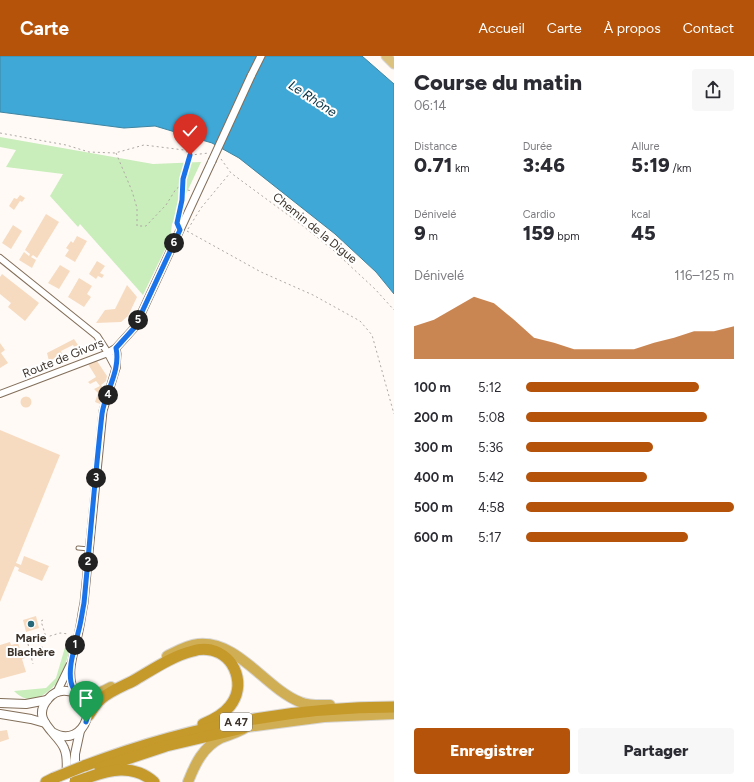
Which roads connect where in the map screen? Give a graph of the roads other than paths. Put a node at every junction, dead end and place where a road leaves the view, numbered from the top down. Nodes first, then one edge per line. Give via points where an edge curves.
1 (260, 56) edge
2 (386, 56) edge
3 (391, 56) edge
4 (394, 59) edge
5 (394, 64) edge
6 (0, 258) edge
7 (116, 348) junction
8 (108, 353) junction
9 (116, 368) junction
10 (0, 394) edge
11 (78, 548) dead end
12 (89, 549) junction
13 (70, 665) junction
14 (57, 692) junction
15 (78, 694) junction
16 (47, 700) junction
17 (0, 703) edge
18 (394, 706) edge
19 (0, 714) edge
20 (394, 714) edge
21 (88, 716) junction
22 (44, 723) junction
23 (247, 727) junction
24 (80, 731) junction
25 (52, 732) junction
26 (146, 744) junction
27 (80, 777) edge
28 (58, 781) edge
29 (154, 782) edge
30 (188, 782) edge

1 - 7 street, Route de Givors, bridge via 135,327
2 - 5 main road
3 - 4 main road
6 - 8 street via 96,336
7 - 8 street, Route de Givors
7 - 9 street
8 - 9 street
8 - 10 street, Route de Givors
9 - 12 street via 102,411
11 - 12 lane
12 - 13 street via 84,603
13 - 14 street
13 - 15 street via 71,684
14 - 15 main road
14 - 16 main road
15 - 18 highway via 98,694 180,649 204,643 227,649 283,692 304,703
15 - 21 main road via 86,705
16 - 17 main road via 26,704
16 - 22 main road via 42,711
18 - 26 highway, A 47 via 317,710 269,716
19 - 22 main road
20 - 23 highway, A 47 via 317,718
21 - 24 main road
21 - 26 highway via 104,697 181,655 197,649 206,649 217,652 227,659 238,680 236,696 229,708 209,721
22 - 25 main road
23 - 27 highway, A 47 via 166,746
23 - 30 highway via 209,746 198,759
24 - 25 main road via 66,736
24 - 27 main road via 75,754
25 - 28 main road via 66,753
26 - 27 highway, A 47
27 - 28 highway, A 47
27 - 29 highway via 124,770 139,772

